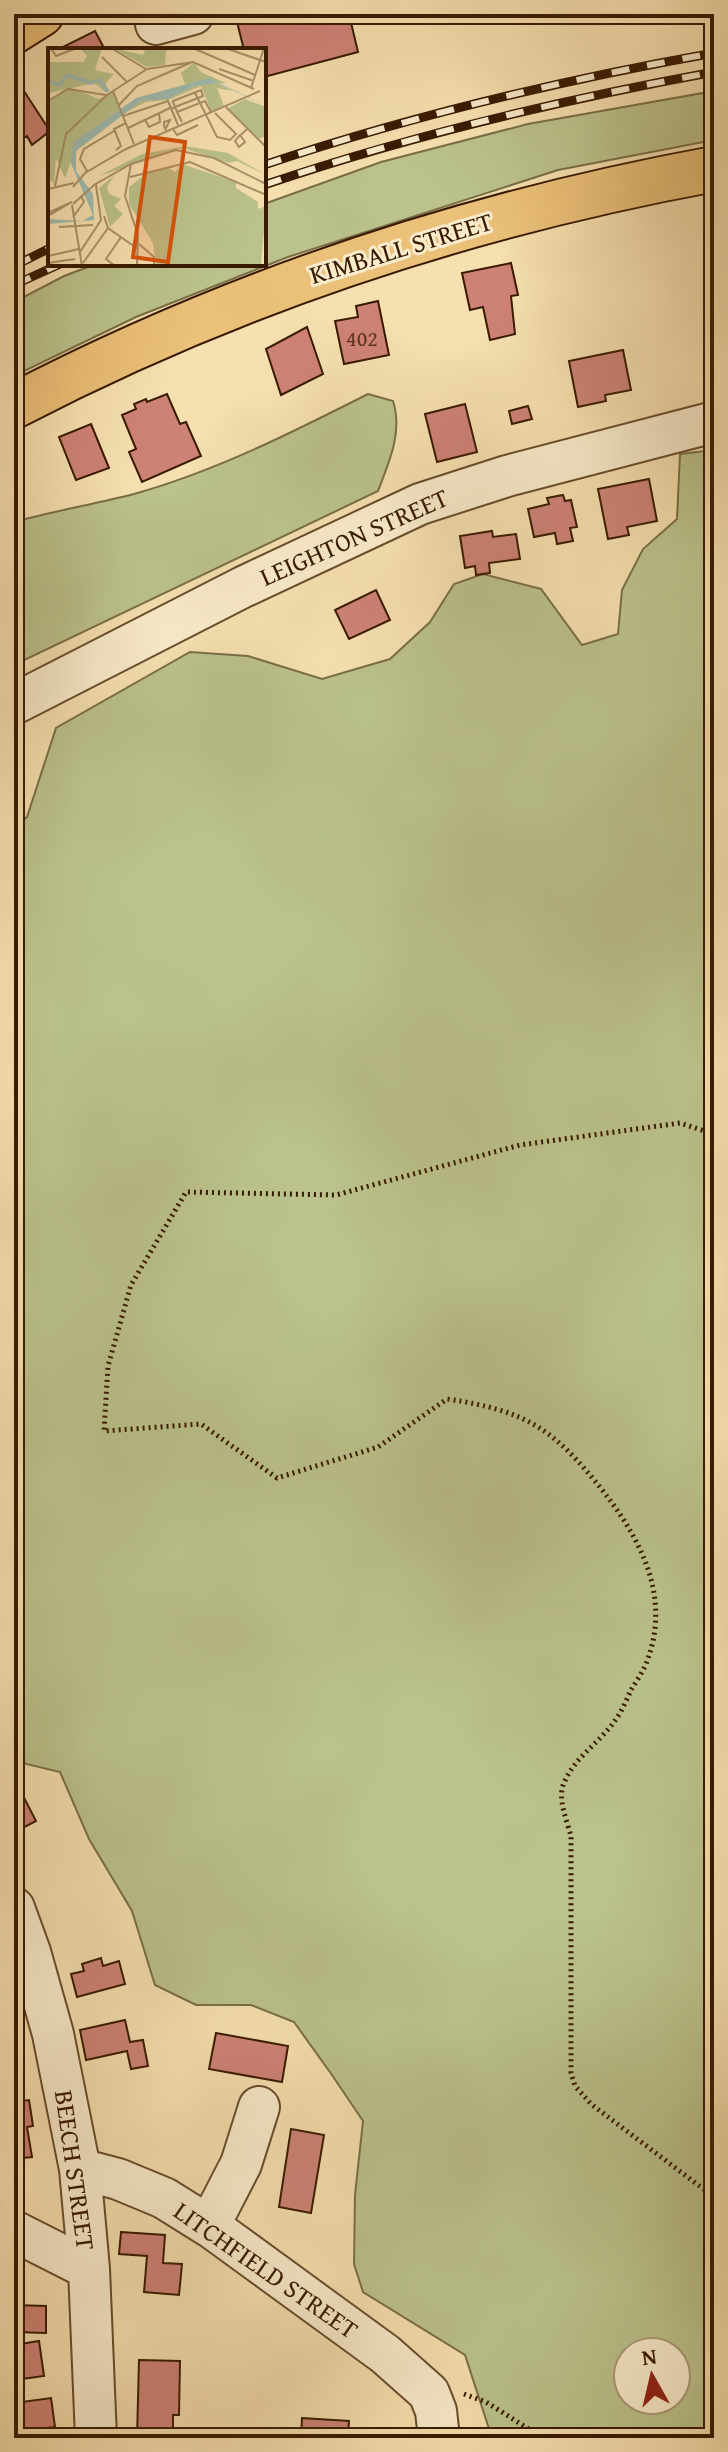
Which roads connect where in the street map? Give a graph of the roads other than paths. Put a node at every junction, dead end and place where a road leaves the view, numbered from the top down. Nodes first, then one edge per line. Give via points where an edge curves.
1 (41, 14) edge
2 (14, 31) edge
3 (714, 169) edge
4 (14, 406) edge
5 (714, 422) edge
6 (14, 704) edge
7 (14, 1908) edge
8 (259, 2107) dead end
9 (80, 2169) junction
10 (209, 2226) junction
11 (14, 2231) edge
12 (89, 2269) junction
13 (434, 2411) edge
14 (96, 2438) edge

1 - 2 main road
3 - 4 main road, KIMBALL STREET via 494,218 307,276 146,341
5 - 6 street, LEIGHTON STREET via 420,504
7 - 9 street, BEECH STREET via 47,2008
8 - 10 street via 241,2164
9 - 10 street, LITCHFIELD STREET via 141,2187
9 - 12 street, BEECH STREET
10 - 13 street, LITCHFIELD STREET via 385,2354
11 - 12 street
12 - 14 street, BEECH STREET

